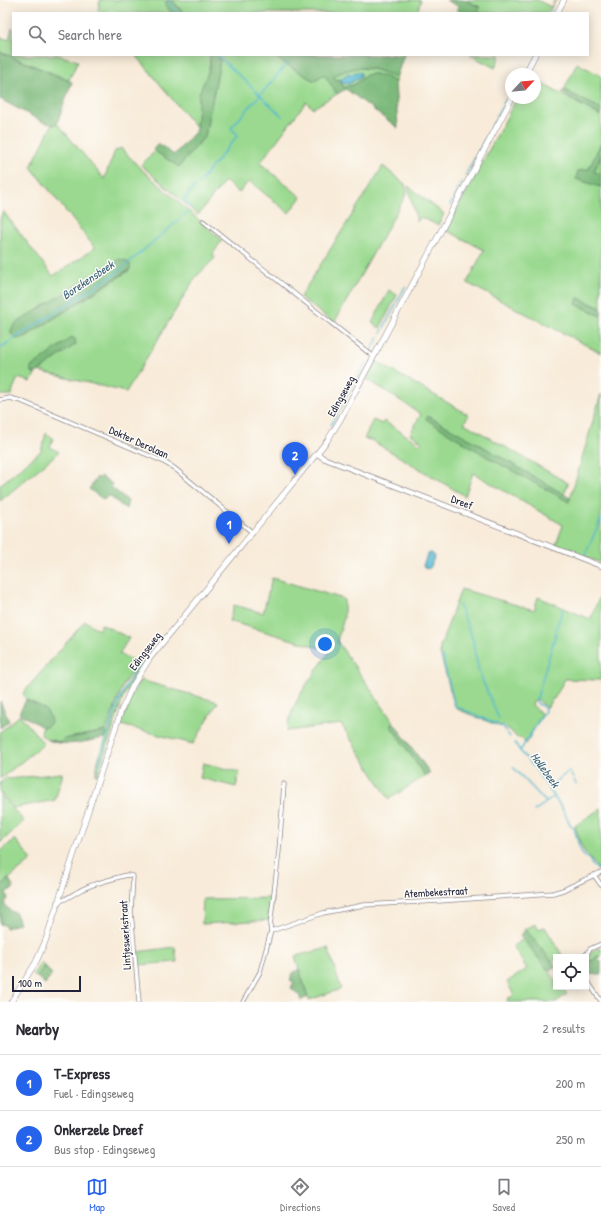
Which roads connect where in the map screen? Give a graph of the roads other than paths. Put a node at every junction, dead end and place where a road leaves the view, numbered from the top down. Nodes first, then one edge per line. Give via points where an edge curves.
1 (564, 0) edge
2 (558, 12) edge
3 (534, 56) edge
4 (527, 68) edge
5 (509, 104) edge
6 (203, 221) dead end
7 (374, 357) junction
8 (0, 400) edge
9 (317, 454) junction
10 (253, 533) junction
11 (601, 566) edge
12 (284, 784) dead end
13 (601, 872) edge
14 (594, 875) junction
15 (601, 885) edge
16 (57, 902) junction
17 (271, 931) junction
18 (601, 944) edge
19 (586, 954) edge
20 (589, 983) edge
21 (601, 1001) edge
22 (11, 1002) edge
23 (139, 1002) edge
24 (243, 1002) edge

1 - 2 main road
3 - 4 main road
5 - 7 main road, Edingseweg
6 - 7 street
7 - 9 main road, Edingseweg via 340,420
8 - 10 street, Dokter Derolaan via 10,398 21,401 162,461
9 - 10 main road, Edingseweg
9 - 11 street, Dreef
10 - 16 main road, Edingseweg via 141,670 132,685
12 - 17 street
13 - 14 street, Atembekestraat
14 - 15 street
14 - 17 street, Atembekestraat via 553,893 364,905 323,912
16 - 22 main road, Edingseweg via 36,962
16 - 23 street, Lintjeswerkstraat via 64,901 90,886 127,875 133,876 131,912
17 - 24 street via 260,972
18 - 19 street via 590,949
20 - 21 street

